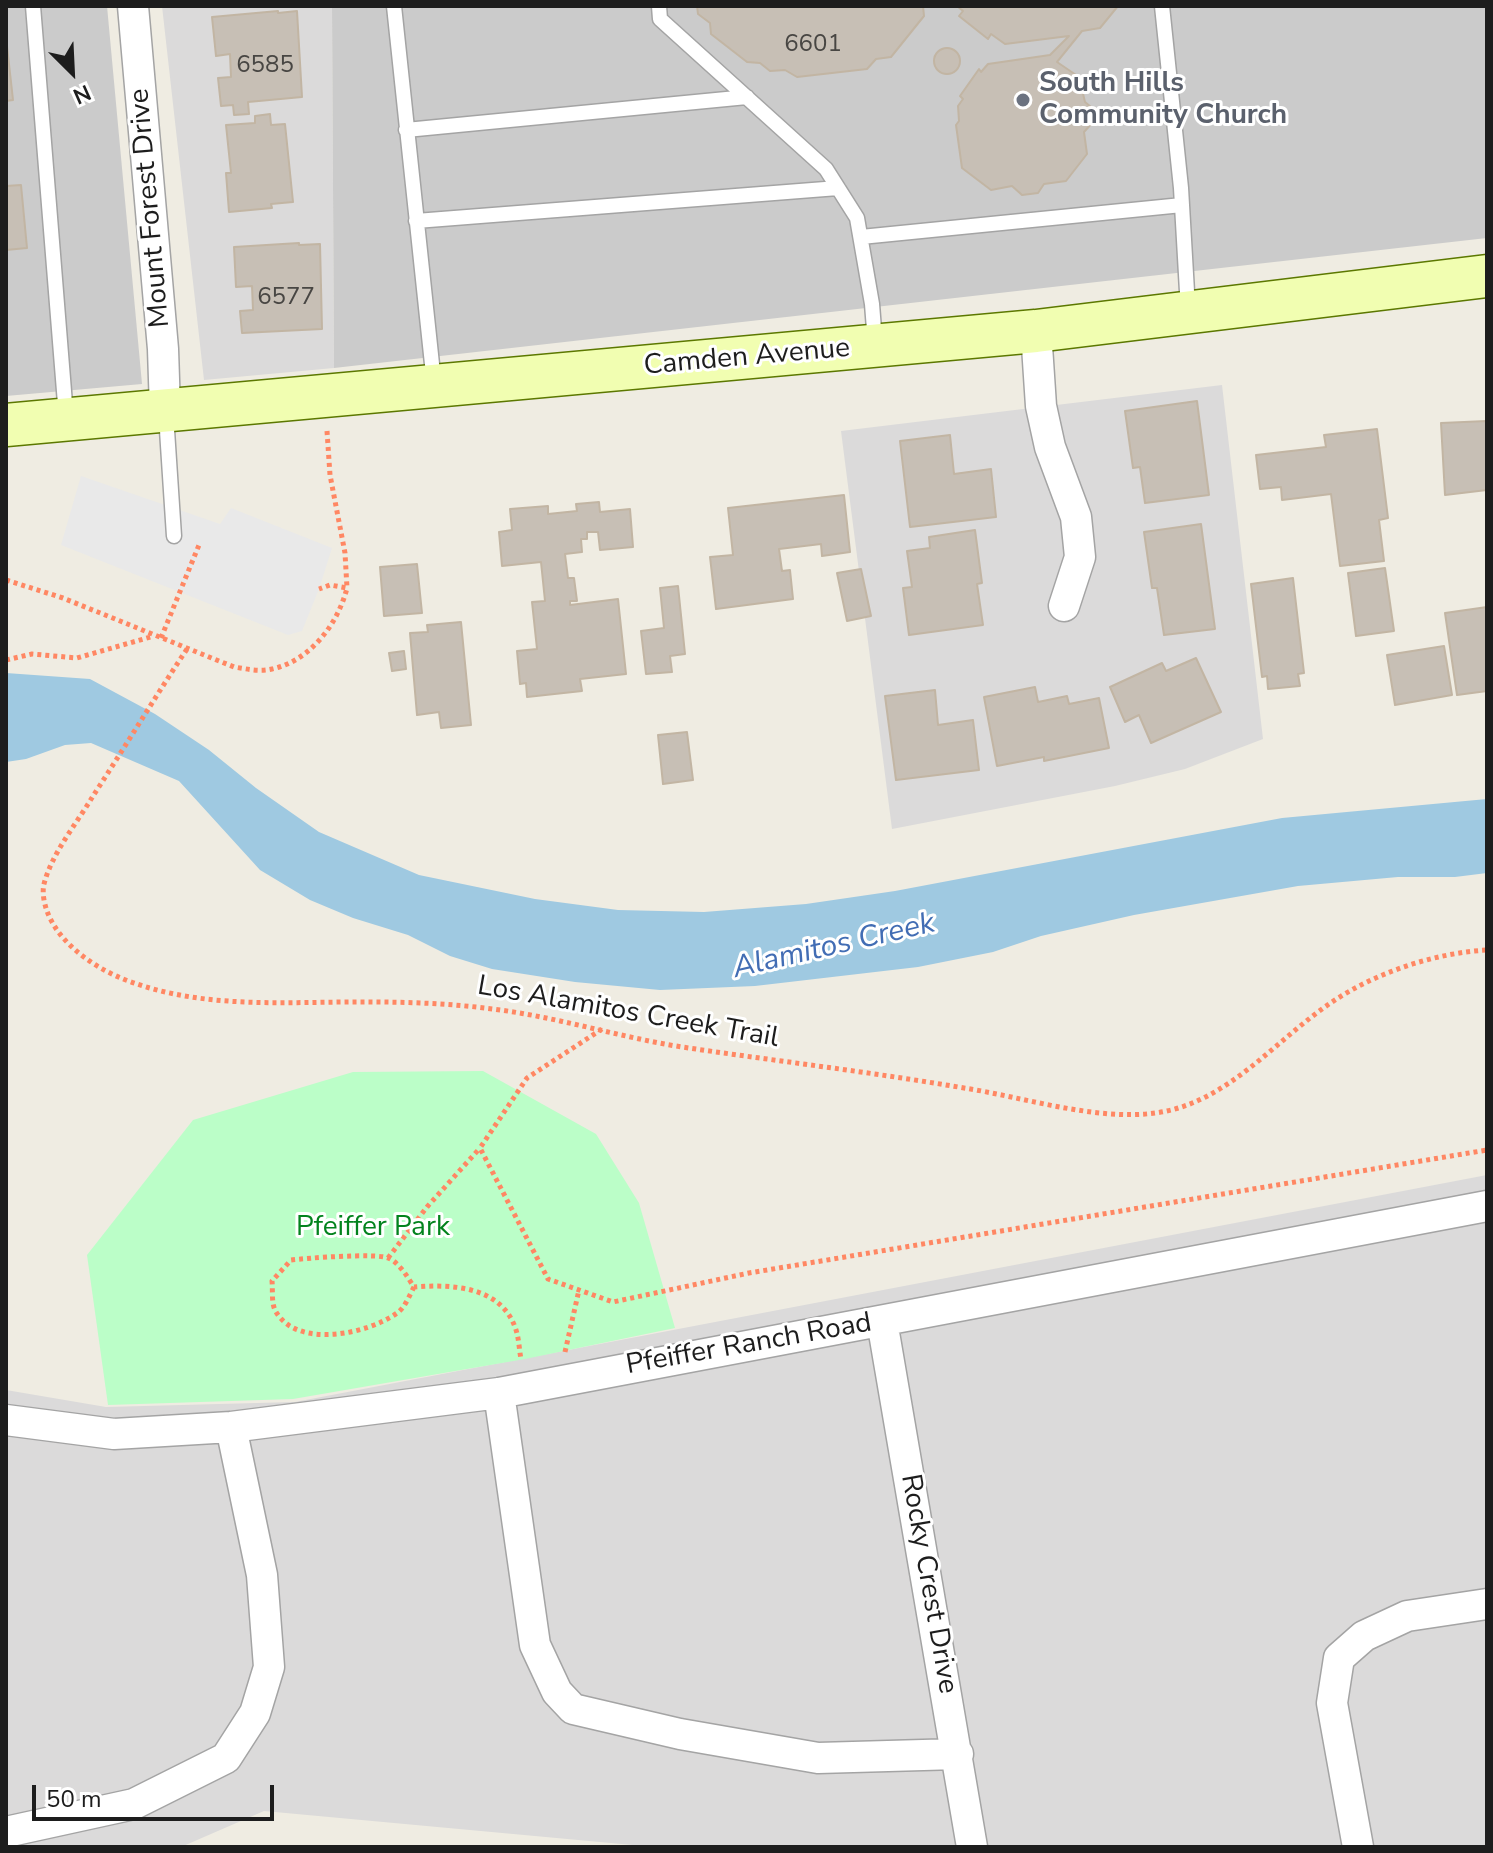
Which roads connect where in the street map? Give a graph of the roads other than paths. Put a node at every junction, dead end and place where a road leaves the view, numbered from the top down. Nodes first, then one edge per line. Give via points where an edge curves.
1 (33, 6) edge
2 (133, 6) edge
3 (394, 6) edge
4 (659, 6) edge
5 (1162, 6) edge
6 (747, 97) junction
7 (406, 130) junction
8 (838, 188) junction
9 (1182, 205) junction
10 (416, 221) junction
11 (861, 237) junction
12 (1487, 276) edge
13 (1189, 313) junction
14 (1036, 331) junction
15 (875, 347) junction
16 (434, 386) junction
17 (165, 410) junction
18 (66, 420) junction
19 (6, 425) edge
20 (174, 536) dead end
21 (1064, 606) dead end
22 (1487, 1206) edge
23 (882, 1321) junction
24 (512, 1391) junction
25 (6, 1420) edge
26 (231, 1427) junction
27 (1487, 1604) edge
28 (958, 1754) junction
29 (6, 1832) edge
30 (972, 1847) edge
31 (1358, 1847) edge

1 - 18 lane
2 - 17 street, Mount Forest Drive
3 - 7 lane
4 - 6 lane via 660,19
5 - 9 lane
6 - 7 lane
6 - 8 lane via 826,169
7 - 10 lane
8 - 10 lane
8 - 11 lane via 857,218
9 - 11 lane
9 - 13 lane
10 - 16 lane
11 - 15 lane
12 - 13 street, Camden Avenue
13 - 14 street, Camden Avenue
14 - 15 street, Camden Avenue
14 - 21 street via 1041,406 1076,517 1080,557
15 - 16 street, Camden Avenue
16 - 17 street, Camden Avenue
17 - 18 street, Camden Avenue
17 - 20 lane
18 - 19 street, Camden Avenue
22 - 23 street, Pfeiffer Ranch Road
23 - 24 street, Pfeiffer Ranch Road
23 - 28 street, Rocky Crest Drive
24 - 26 street, Pfeiffer Ranch Road
24 - 28 street via 535,1645 557,1692 573,1709 818,1758
25 - 26 street, Pfeiffer Ranch Road via 114,1434
26 - 29 street via 262,1575 269,1667 255,1713 226,1758 134,1804
27 - 31 street via 1407,1616 1364,1636 1339,1658 1332,1703
28 - 30 street, Rocky Crest Drive

